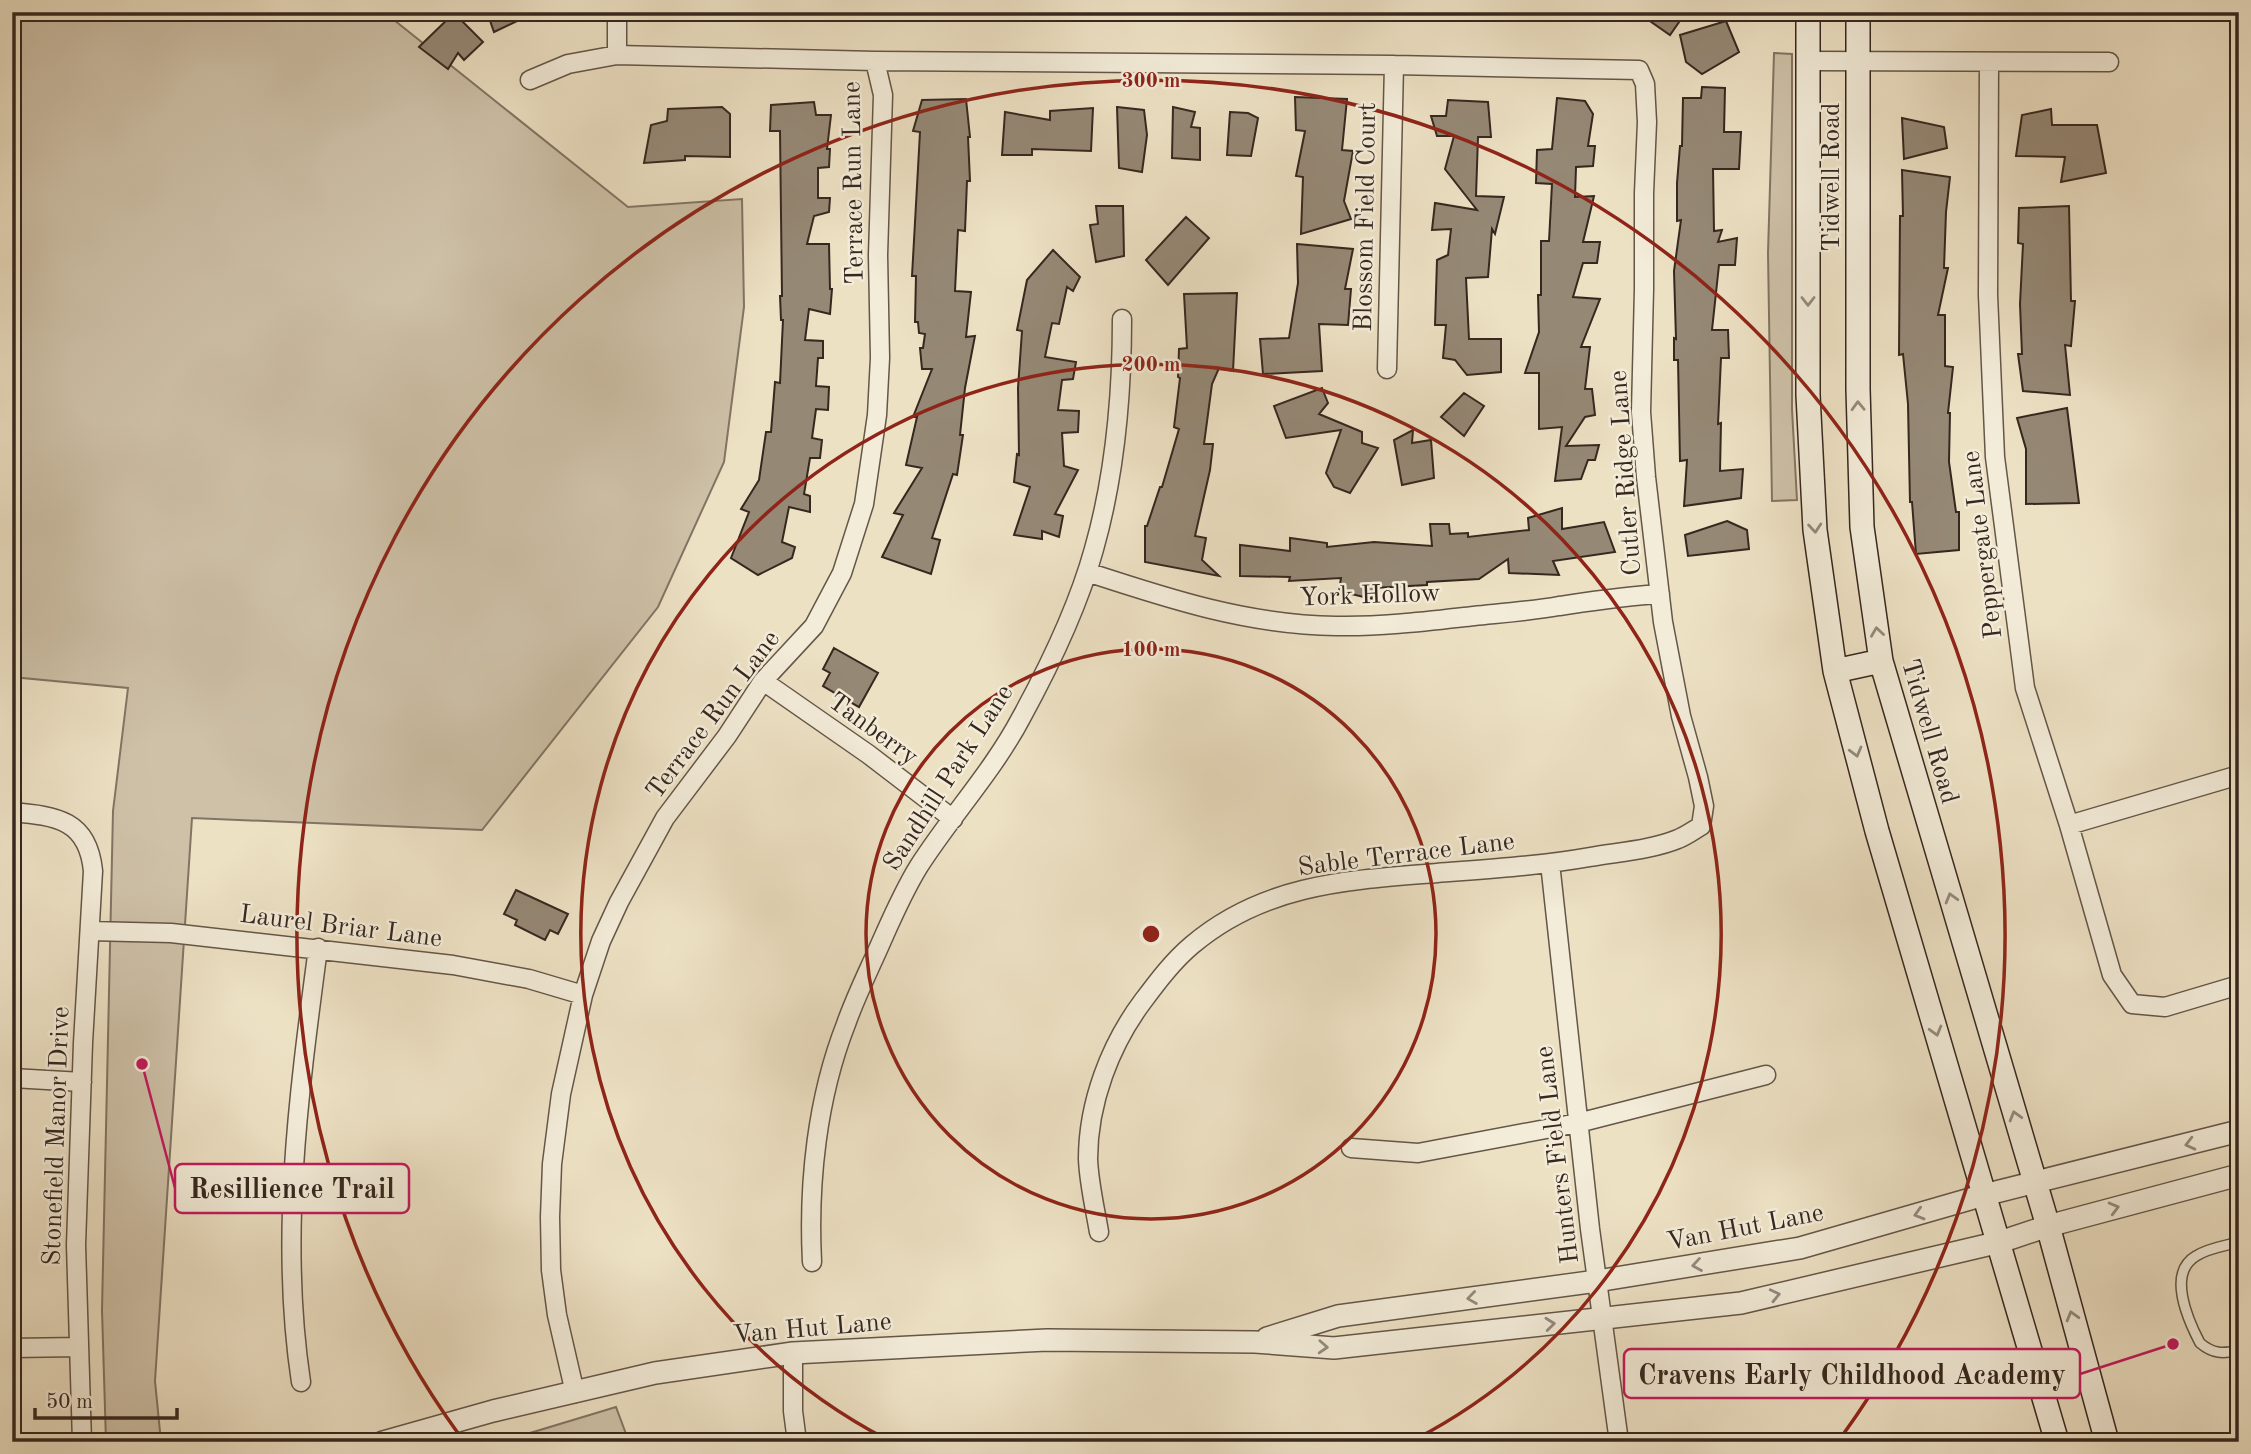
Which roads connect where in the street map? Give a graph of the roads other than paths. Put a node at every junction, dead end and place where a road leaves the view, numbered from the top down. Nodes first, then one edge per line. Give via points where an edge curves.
1 (617, 12) edge
2 (1808, 12) edge
3 (1858, 12) edge
4 (617, 55) junction
5 (876, 61) junction
6 (1808, 61) junction
7 (1858, 62) junction
8 (1989, 62) junction
9 (2109, 62) dead end
10 (1394, 65) junction
11 (530, 80) dead end
12 (1122, 319) dead end
13 (1387, 369) dead end
14 (1087, 572) junction
15 (1660, 594) junction
16 (1881, 661) junction
17 (1835, 671) junction
18 (763, 681) junction
19 (2239, 775) edge
20 (12, 812) edge
21 (953, 819) junction
22 (1701, 825) joint
23 (2069, 825) junction
24 (1550, 863) junction
25 (90, 931) junction
26 (318, 948) junction
27 (2239, 985) edge
28 (583, 995) junction
29 (1766, 1075) dead end
30 (12, 1078) edge
31 (82, 1082) junction
32 (1578, 1123) junction
33 (2239, 1131) edge
34 (1351, 1148) dead end
35 (2239, 1175) edge
36 (2034, 1182) junction
37 (1984, 1195) junction
38 (2048, 1226) junction
39 (1099, 1232) dead end
40 (2000, 1242) junction
41 (2239, 1242) edge
42 (811, 1262) dead end
43 (1597, 1281) junction
44 (1602, 1318) junction
45 (1255, 1342) junction
46 (79, 1347) junction
47 (12, 1348) edge
48 (2236, 1350) edge
49 (793, 1353) junction
50 (302, 1382) dead end
51 (575, 1393) junction
52 (82, 1442) edge
53 (383, 1442) edge
54 (797, 1442) edge
55 (1619, 1442) edge
56 (2057, 1442) edge
57 (2107, 1442) edge

1 - 4 street
2 - 6 main road, Tidwell Road
3 - 7 main road, Tidwell Road
4 - 5 street
4 - 11 street via 568,64
5 - 10 street
5 - 18 street, Terrace Run Lane via 883,95 880,358 869,479 857,531 832,593 814,626
6 - 7 street
6 -> 17 main road, Tidwell Road via 1808,395 1815,530
7 - 8 street
16 -> 7 main road, Tidwell Road via 1862,527
8 - 9 street
8 - 23 street, Peppergate Lane via 1989,295 1995,457 2025,688
10 - 13 street, Blossom Field Court
10 - 15 street, Cutler Ridge Lane via 1639,70 1645,84 1647,122 1641,412
12 - 14 street, Sandhill Park Lane via 1112,461
14 - 15 street, York Hollow via 1223,614 1326,626 1429,621
14 - 21 street, Sandhill Park Lane via 1021,720
15 - 22 street, Cutler Ridge Lane via 1676,693 1704,806
16 - 17 main road
36 -> 16 main road, Tidwell Road
17 -> 37 main road, Tidwell Road
18 - 21 street, Tanberry
18 - 28 street, Terrace Run Lane via 665,818 614,912
19 - 23 street
20 - 25 street, Stonefield Manor Drive via 65,820 82,834 91,851 93,871
21 - 42 street, Sandhill Park Lane via 904,891 845,1026 818,1142
22 - 24 street, Sable Terrace Lane via 1656,845
23 - 27 street, Peppergate Lane via 2112,975 2132,1004 2165,1007
24 - 32 street, Hunters Field Lane
24 - 39 street, Sable Terrace Lane via 1304,888 1250,907 1192,945 1133,1015 1105,1071 1088,1157
25 - 26 street, Laurel Briar Lane via 171,933
25 - 31 street, Stonefield Manor Drive
26 - 28 street, Laurel Briar Lane via 483,969
26 - 50 street via 292,1190 292,1287
28 - 51 street, Terrace Run Lane via 561,1094 550,1217 552,1281
29 - 32 street
30 - 31 street
31 - 46 street, Stonefield Manor Drive via 76,1245
32 - 34 street via 1418,1153
32 - 43 street, Hunters Field Lane
33 -> 36 street, Van Hut Lane
38 -> 35 street, Van Hut Lane
36 - 37 street, Van Hut Lane
36 - 38 main road, Tidwell Road
37 - 40 main road, Tidwell Road
37 -> 43 street, Van Hut Lane via 1800,1248
38 - 40 street, Van Hut Lane
57 -> 38 main road, Tidwell Road
44 -> 40 street, Van Hut Lane via 1741,1303
40 - 56 main road, Tidwell Road
41 - 48 lane via 2193,1257 2182,1272 2181,1284 2200,1343 2217,1353
43 - 44 street, Hunters Field Lane
43 -> 45 street, Van Hut Lane via 1338,1316
45 -> 44 street, Van Hut Lane via 1334,1348
44 - 55 street, Hunters Field Lane
45 - 49 street, Van Hut Lane via 1047,1340
46 - 47 street
46 - 52 street, Stonefield Manor Drive
49 - 51 street, Van Hut Lane via 655,1373
49 - 54 street
51 - 53 street, Van Hut Lane

